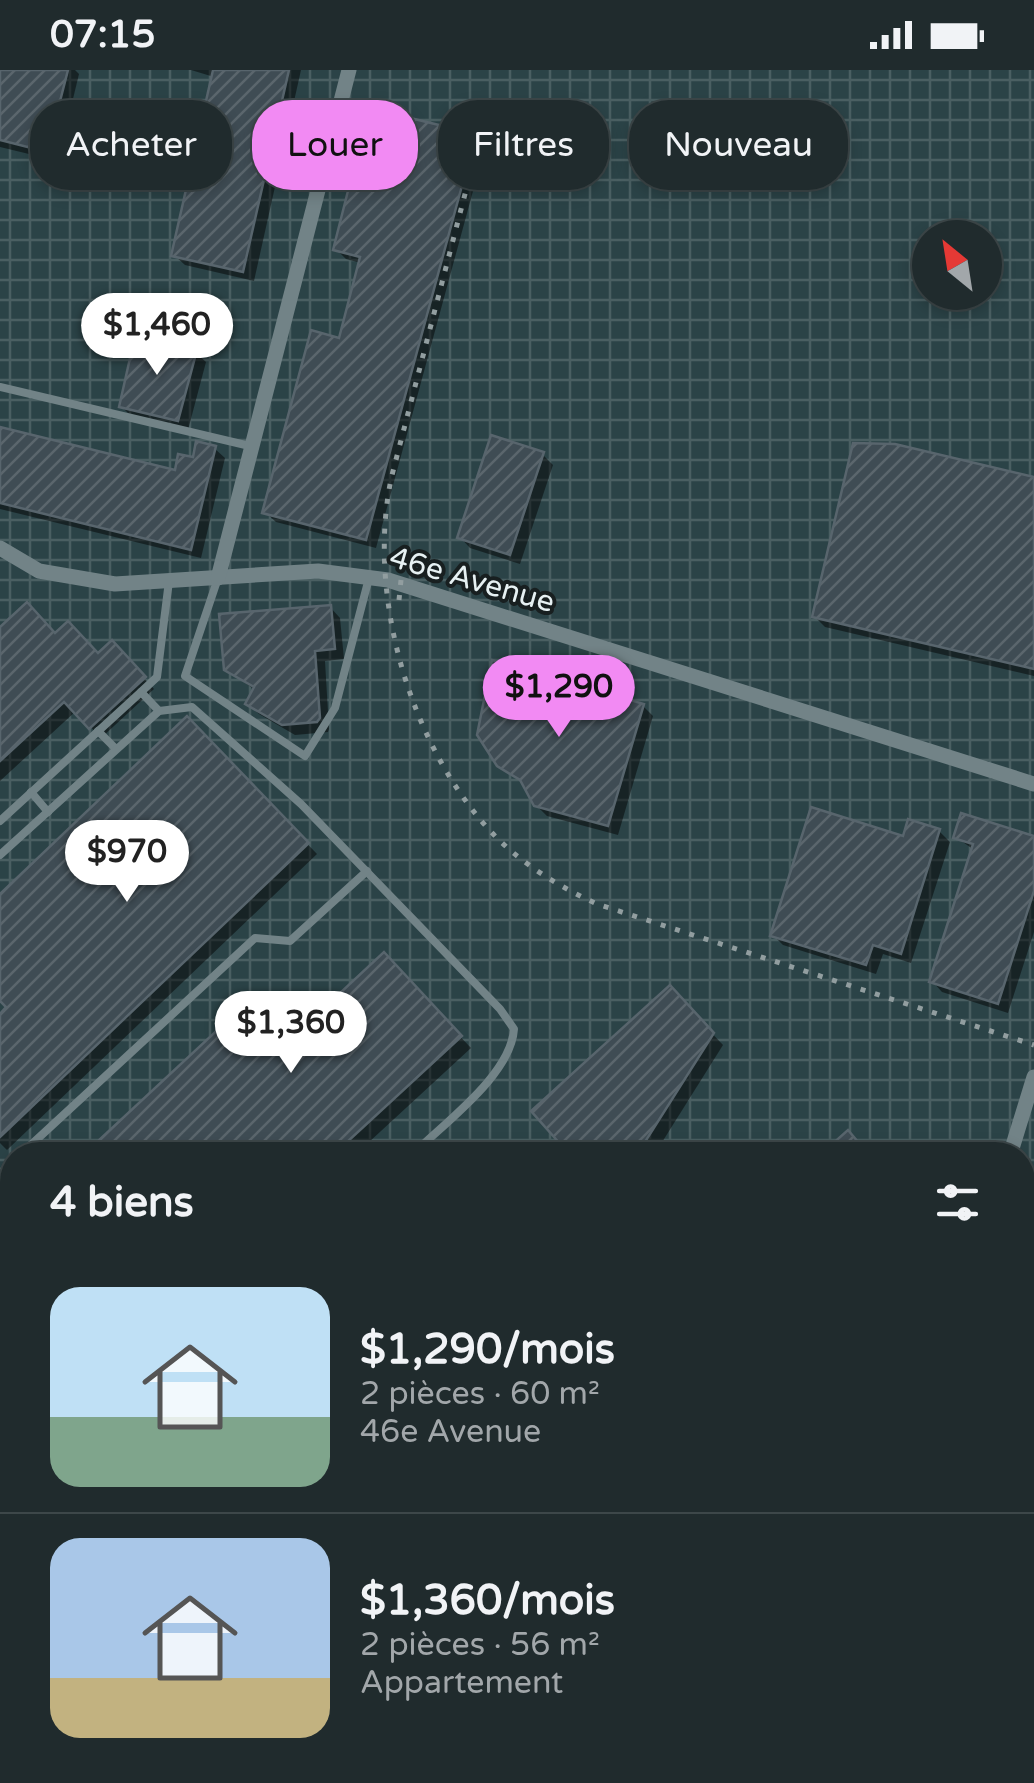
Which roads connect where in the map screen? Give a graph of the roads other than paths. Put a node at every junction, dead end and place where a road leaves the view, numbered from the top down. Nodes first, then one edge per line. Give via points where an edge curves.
1 (349, 70) edge
2 (0, 387) edge
3 (254, 447) junction
4 (0, 548) edge
5 (218, 578) junction
6 (368, 578) junction
7 (168, 581) junction
8 (141, 692) junction
9 (159, 710) junction
10 (98, 731) junction
11 (116, 750) junction
12 (1034, 784) edge
13 (31, 792) junction
14 (48, 812) junction
15 (0, 820) edge
16 (0, 855) edge
17 (367, 871) junction
18 (1034, 1077) edge
19 (34, 1142) edge
20 (425, 1142) edge
21 (1014, 1142) edge

1 - 3 street
2 - 3 lane
3 - 5 street
4 - 7 street, 46e Avenue via 39,571 115,584
5 - 6 street, 46e Avenue via 318,571
5 - 6 lane via 186,676 305,756 335,708
5 - 7 street, 46e Avenue
6 - 12 street, 46e Avenue
7 - 8 lane via 157,677
8 - 9 lane
8 - 10 lane
9 - 11 lane
9 - 17 lane via 192,707
10 - 11 lane
10 - 13 lane
11 - 14 lane
13 - 14 lane
13 - 15 lane
14 - 16 lane
17 - 19 lane via 290,941 255,938
17 - 20 lane via 514,1029 503,1065
18 - 21 street

